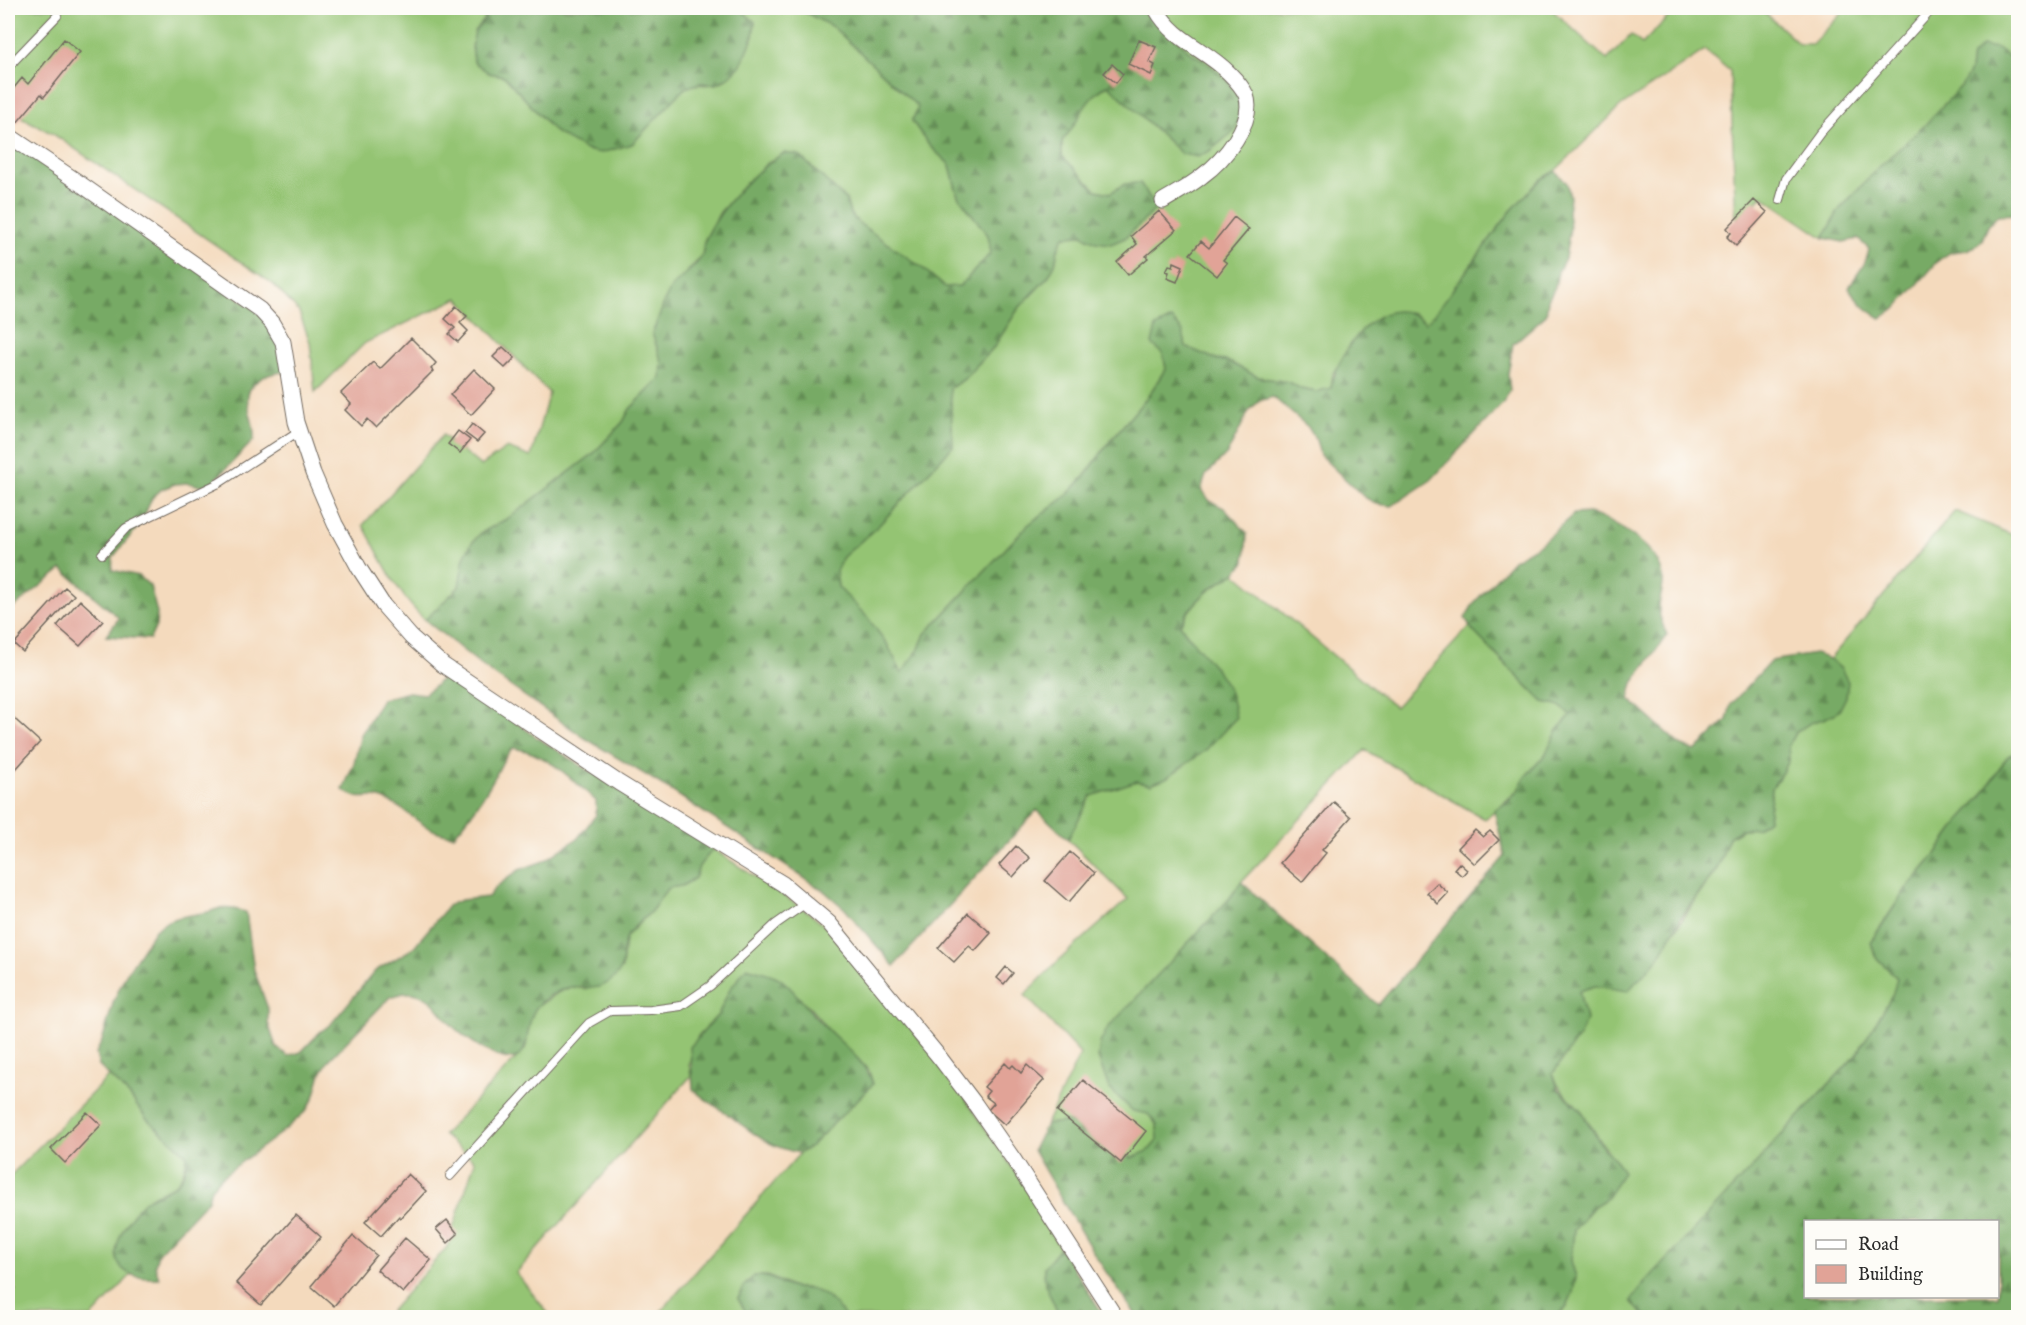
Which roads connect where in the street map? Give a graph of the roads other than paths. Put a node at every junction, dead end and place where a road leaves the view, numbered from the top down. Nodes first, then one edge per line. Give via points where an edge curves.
1 (1158, 8) edge
2 (1933, 8) edge
3 (57, 16) dead end
4 (8, 67) edge
5 (8, 135) edge
6 (1780, 200) dead end
7 (1163, 201) dead end
8 (299, 431) junction
9 (102, 554) dead end
10 (806, 903) junction
11 (450, 1176) dead end
12 (1116, 1317) edge

1 - 7 street via 1165,24 1229,72 1246,94 1248,110 1230,149 1203,176
2 - 6 lane via 1820,133 1786,179
3 - 4 lane
5 - 8 street via 260,310 283,342
8 - 9 lane via 219,483 126,528
8 - 10 street via 313,473 359,568 383,605 411,637 442,665 502,706 658,808 758,867
10 - 11 lane via 776,924 710,986 681,1006 610,1011 589,1023
10 - 12 street via 829,923 975,1104

